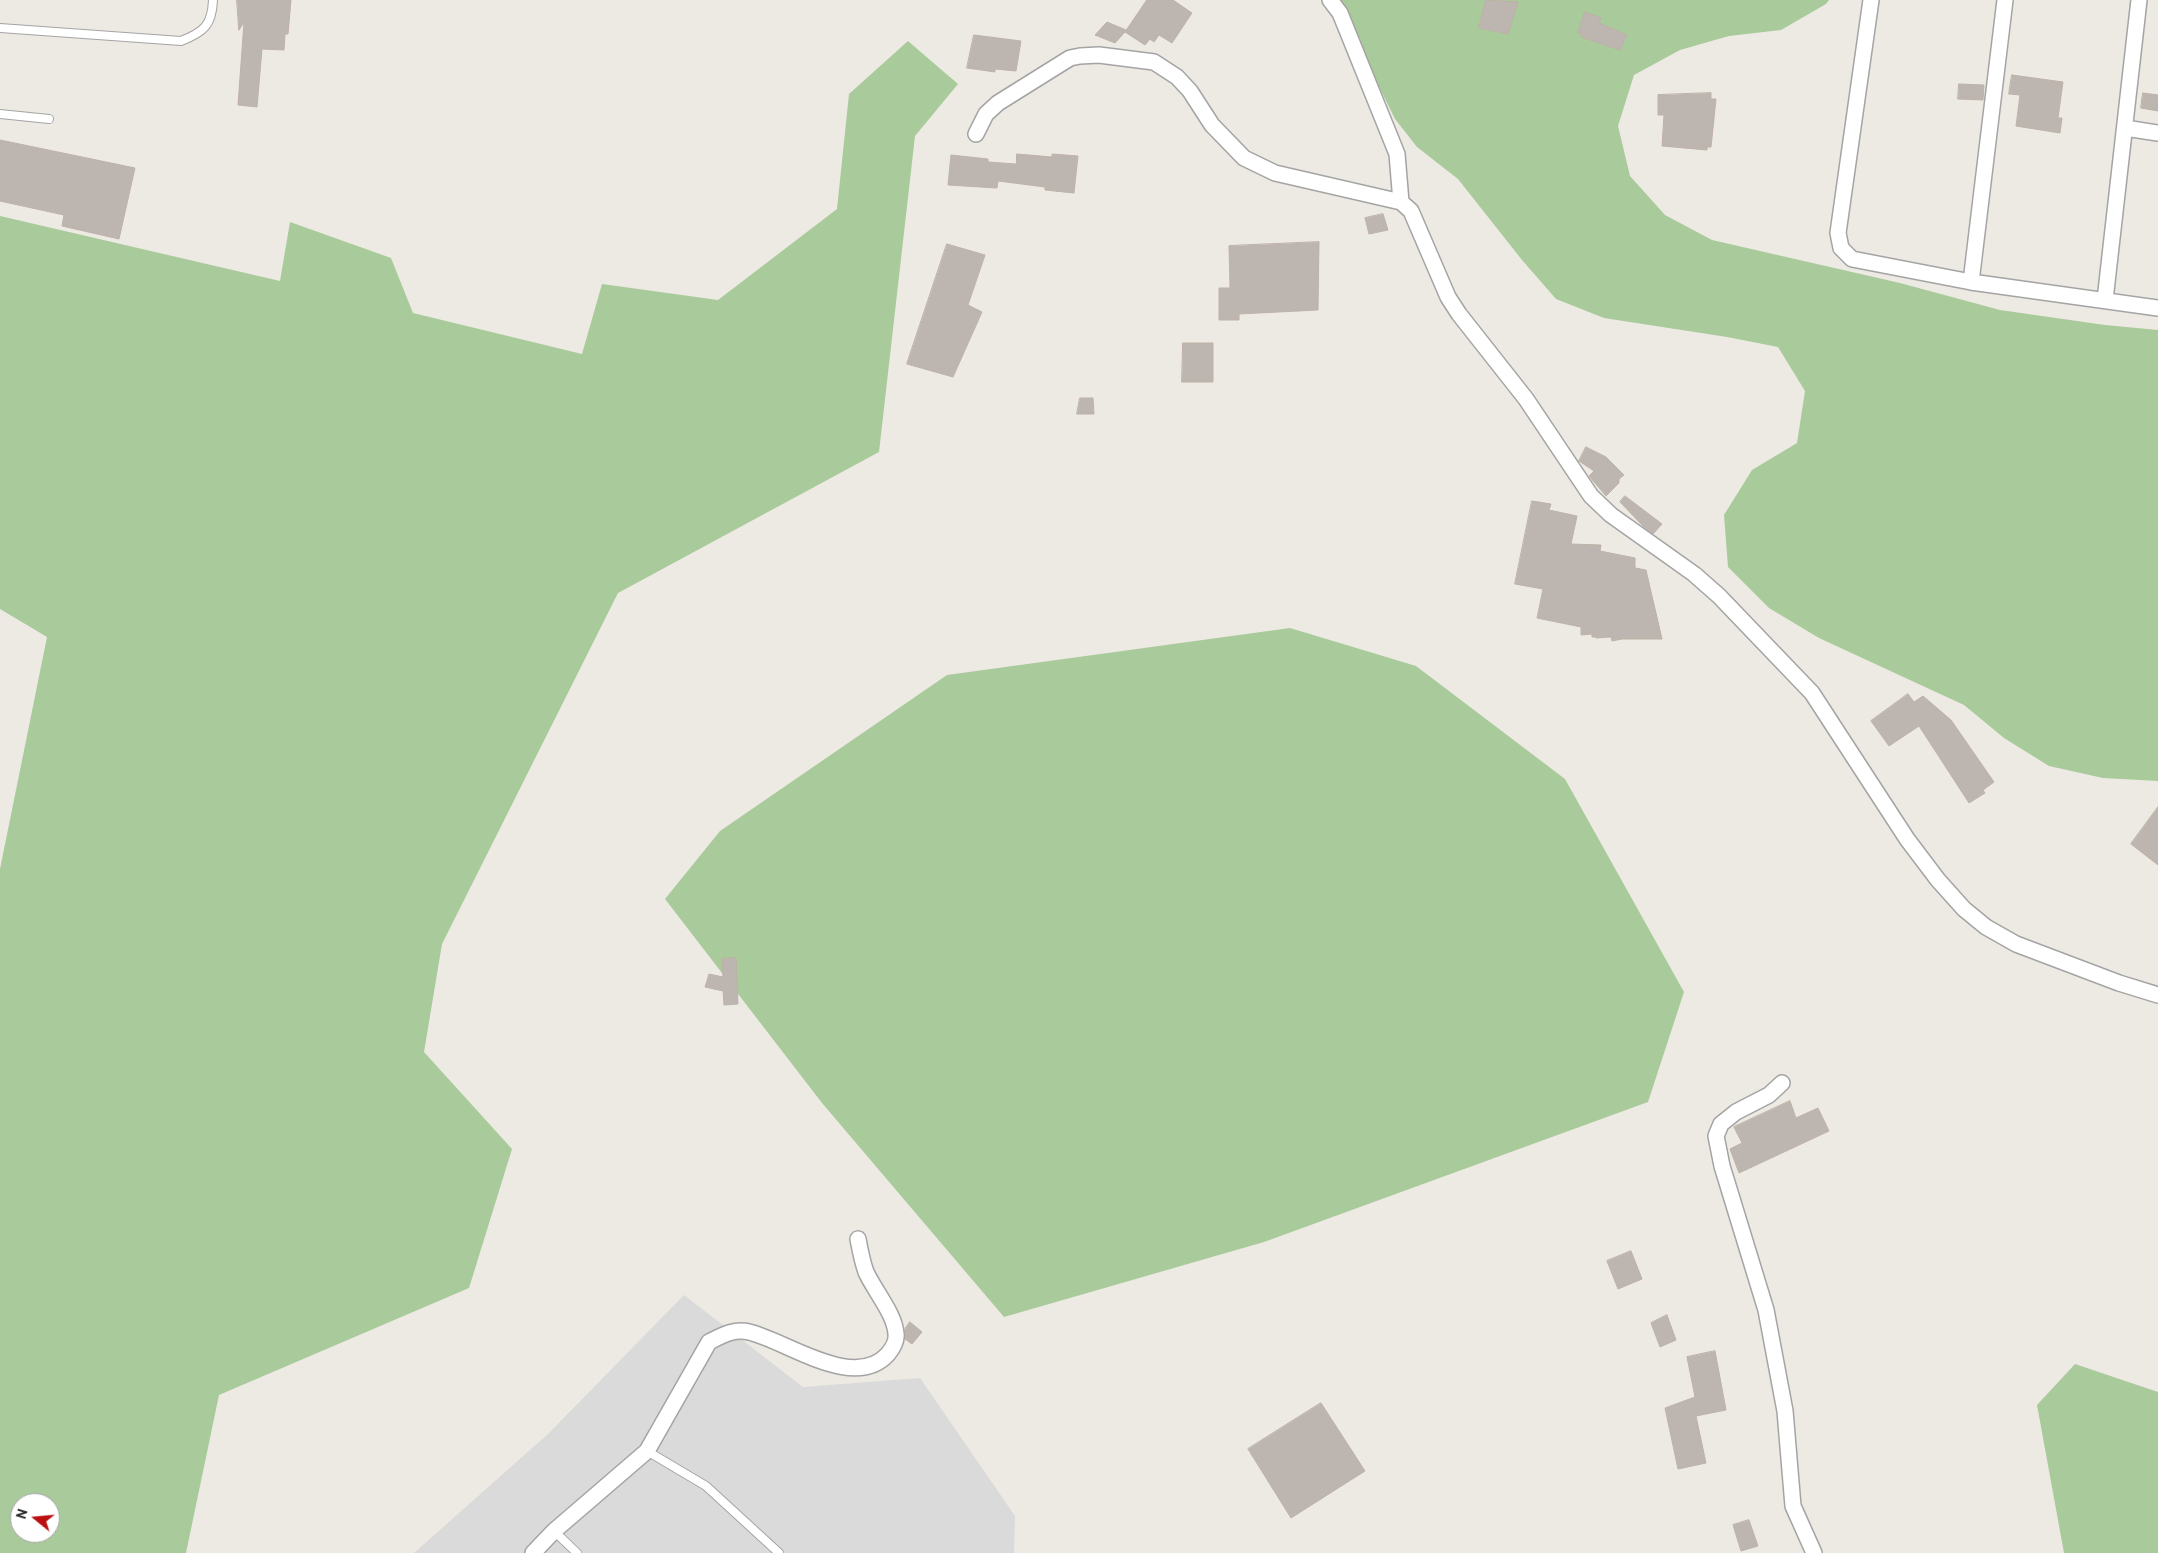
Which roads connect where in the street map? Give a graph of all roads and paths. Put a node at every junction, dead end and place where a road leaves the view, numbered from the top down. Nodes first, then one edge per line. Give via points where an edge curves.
1 (213, 0) edge
2 (1330, 0) edge
3 (1871, 0) edge
4 (2005, 0) edge
5 (2140, 0) edge
6 (0, 28) edge
7 (0, 114) edge
8 (49, 119) dead end
9 (2125, 128) junction
10 (2158, 133) edge
11 (976, 134) dead end
12 (1401, 202) junction
13 (1970, 282) junction
14 (2105, 300) junction
15 (2158, 308) edge
16 (2158, 995) edge
17 (1782, 1083) dead end
18 (858, 1238) dead end
19 (647, 1451) junction
20 (554, 1531) junction
21 (533, 1553) edge
22 (578, 1553) edge
23 (779, 1553) edge
24 (1814, 1553) edge

1 - 6 lane via 211,16 203,32 182,40
2 - 12 street via 1340,13 1397,154
3 - 13 street via 1838,233 1841,248 1852,259
4 - 13 street
5 - 9 street
7 - 8 lane
9 - 10 street
9 - 14 street
11 - 12 street via 986,114 998,103 1070,58 1099,55 1154,62 1177,77 1212,125 1244,158 1275,173
12 - 16 street via 1411,212 1448,297 1526,399 1591,496 1611,515 1667,553 1719,596 1812,693 1907,839 1964,909 1986,927 2016,944
13 - 14 street
14 - 15 street
17 - 24 street via 1770,1095 1736,1112 1721,1124 1716,1136 1722,1166 1766,1310 1786,1411 1793,1506
18 - 19 street via 860,1256 897,1334 892,1349 881,1361 846,1367 824,1362 748,1331 727,1332 709,1342
19 - 20 street
19 - 23 lane via 706,1486
20 - 21 street
20 - 22 lane

